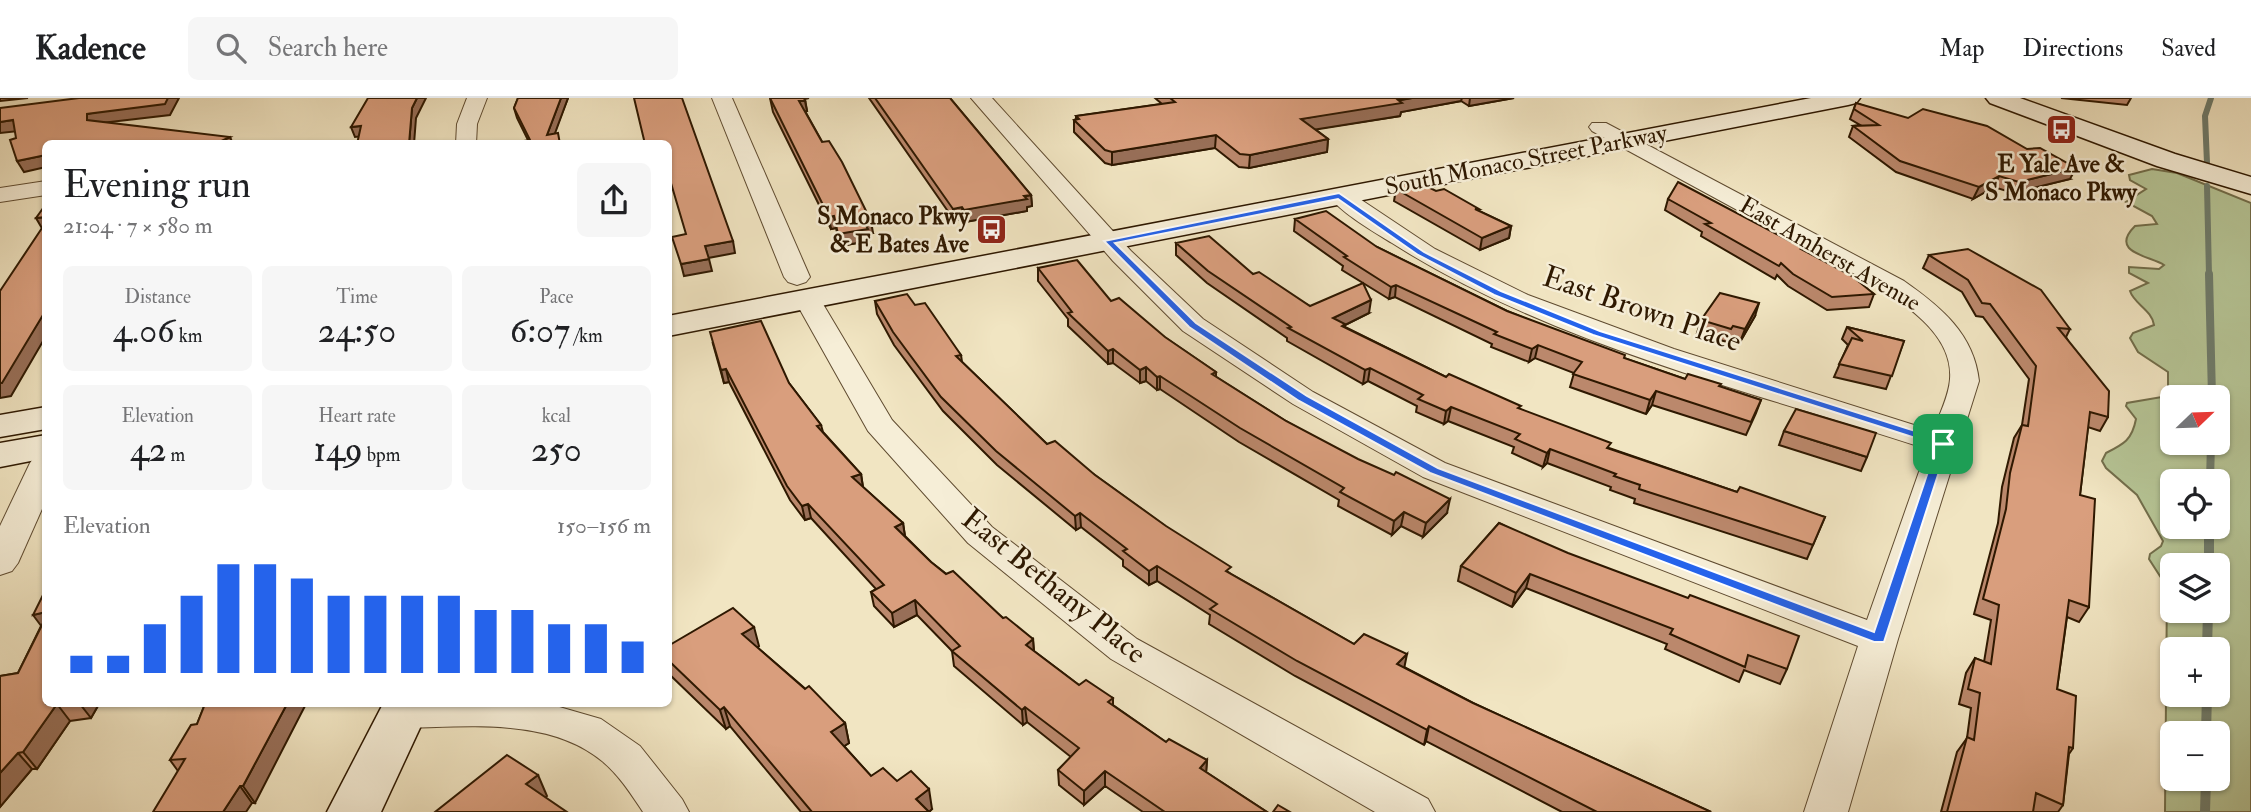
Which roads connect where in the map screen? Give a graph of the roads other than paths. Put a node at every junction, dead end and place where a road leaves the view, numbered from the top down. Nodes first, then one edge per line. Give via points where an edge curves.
1 (477, 98) edge
2 (722, 98) edge
3 (981, 98) edge
4 (1751, 98) edge
5 (1848, 98) edge
6 (1998, 98) edge
7 (1599, 127) junction
8 (466, 140) edge
9 (1626, 141) junction
10 (2166, 160) junction
11 (2251, 186) edge
12 (42, 189) edge
13 (0, 195) edge
14 (2251, 195) edge
15 (1339, 196) junction
16 (1100, 231) junction
17 (802, 288) junction
18 (672, 301) edge
19 (672, 325) edge
20 (42, 419) edge
21 (0, 426) edge
22 (1943, 444) junction
23 (42, 447) edge
24 (0, 455) edge
25 (42, 472) edge
26 (0, 563) edge
27 (1879, 639) junction
28 (405, 708) edge
29 (355, 812) edge
30 (667, 812) edge
31 (1413, 812) edge
32 (1826, 812) edge

1 - 8 street
2 - 17 street, East Bethany Place
3 - 16 street
4 - 7 main road, South Monaco Street Parkway
5 - 9 main road, South Monaco Street Parkway
6 - 10 main road
7 - 9 street, East Amherst Avenue
7 - 16 main road, South Monaco Street Parkway
9 - 15 main road, South Monaco Street Parkway
9 - 22 street, East Amherst Avenue via 1865,269 1921,304 1958,344 1965,363 1965,381
10 - 11 main road
10 - 14 main road
12 - 13 street
15 - 16 main road, South Monaco Street Parkway
15 - 22 street, East Brown Place via 1421,253 1510,298 1597,333
16 - 17 main road, South Monaco Street Parkway
16 - 27 street via 1193,325 1303,398 1434,470
17 - 18 main road, South Monaco Street Parkway
17 - 19 main road, South Monaco Street Parkway
17 - 31 street, East Bethany Place via 879,425 980,535 1124,649
20 - 21 main road
22 - 27 street, East Amherst Avenue
23 - 24 main road
25 - 26 street
27 - 32 street, East Amherst Avenue
28 - 29 main road
28 - 30 street via 531,716 576,727 608,742 634,766

